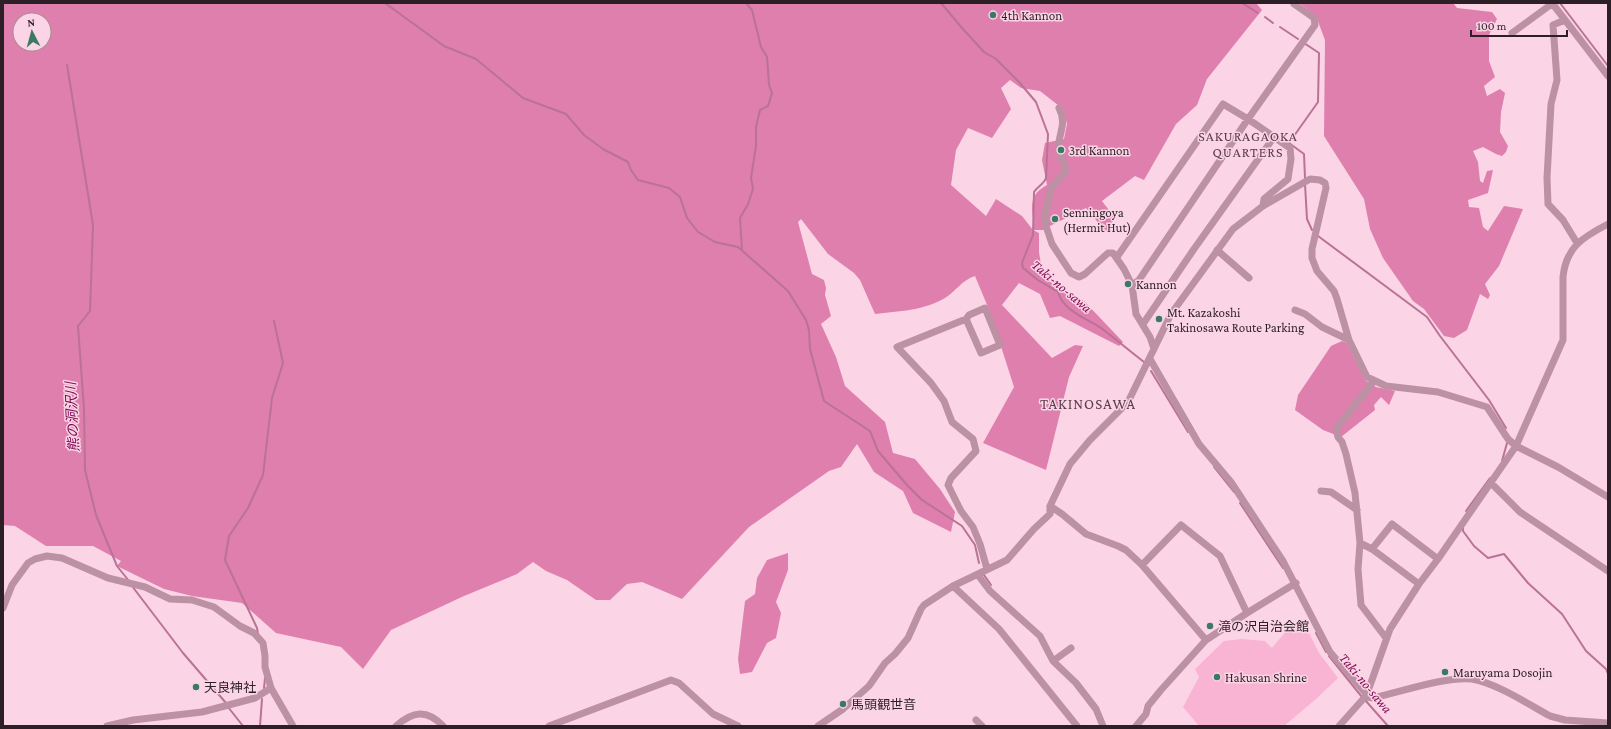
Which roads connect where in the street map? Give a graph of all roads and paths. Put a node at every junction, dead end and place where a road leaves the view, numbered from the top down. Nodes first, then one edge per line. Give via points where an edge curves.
1 (1552, 3) edge
2 (1294, 4) edge
3 (1565, 20) junction
4 (1512, 33) dead end
5 (1608, 76) edge
6 (1059, 108) dead end
7 (1248, 119) junction
8 (1274, 137) junction
9 (1263, 206) junction
10 (1608, 224) edge
11 (1577, 243) junction
12 (1218, 250) junction
13 (1117, 257) junction
14 (1249, 278) dead end
15 (1132, 286) junction
16 (1295, 310) dead end
17 (966, 319) junction
18 (1143, 324) junction
19 (1349, 340) junction
20 (1154, 349) junction
21 (1150, 359) junction
22 (1374, 381) junction
23 (1516, 446) junction
24 (1491, 483) junction
25 (1322, 491) dead end
26 (1608, 497) edge
27 (1050, 506) junction
28 (1357, 510) junction
29 (1360, 543) junction
30 (1372, 549) junction
31 (1438, 559) junction
32 (1142, 565) junction
33 (986, 569) junction
34 (1608, 571) edge
35 (978, 575) junction
36 (1296, 583) junction
37 (1419, 584) junction
38 (953, 586) junction
39 (3, 608) edge
40 (1247, 613) junction
41 (1386, 638) junction
42 (1206, 640) junction
43 (1071, 648) dead end
44 (1053, 661) junction
45 (271, 688) junction
46 (1364, 698) junction
47 (976, 720) dead end
48 (1608, 723) edge
49 (107, 726) edge
50 (292, 726) edge
51 (396, 726) edge
52 (443, 726) edge
53 (549, 726) edge
54 (738, 726) edge
55 (818, 726) edge
56 (982, 726) edge
57 (1077, 726) edge
58 (1103, 726) edge
59 (1136, 726) edge
60 (1339, 726) edge

1 - 3 street
1 - 4 street
2 - 7 street via 1314,18 1316,25
3 - 5 street
3 - 11 street via 1553,25 1557,80 1551,104 1548,204
6 - 13 street via 1063,116 1059,149 1066,171 1049,193 1045,220 1049,239 1071,273 1079,277 1108,253 1113,253
7 - 8 street
7 - 13 street via 1223,104
7 - 15 street via 1139,280
8 - 9 street via 1290,148 1288,179 1264,199
8 - 18 street
9 - 12 street via 1233,229
9 - 19 street via 1310,179 1316,178 1324,182 1326,188 1312,258 1317,271 1338,299
10 - 11 street
11 - 23 street via 1564,268 1563,340
12 - 14 street
12 - 20 street via 1171,314
13 - 15 street
15 - 18 street via 1136,314
16 - 19 street
17 - 17 street via 985,308 1000,345 981,353
17 - 33 street via 898,347 932,384 944,401 952,422 973,439 976,451 951,478 948,485 961,511 973,527
18 - 20 street
19 - 22 street via 1367,377
20 - 21 street
21 - 27 street via 1128,402 1070,464
21 - 36 street via 1199,444 1231,482
22 - 23 street via 1386,386 1438,392 1487,407 1508,439
22 - 28 street via 1336,429 1346,454
23 - 24 street
23 - 26 street
24 - 31 street
24 - 34 street via 1520,512
25 - 28 street via 1331,492
27 - 32 street via 1086,534 1126,550
27 - 33 street via 1050,514 1007,560
28 - 29 street
29 - 30 street
29 - 41 street via 1358,569 1361,605
30 - 31 street via 1392,524
30 - 37 street
31 - 37 street
32 - 40 street via 1181,525 1220,556
32 - 42 street
33 - 35 street
35 - 38 street
35 - 44 street via 990,591 1040,636
36 - 40 street
36 - 46 street via 1330,652
37 - 41 street
38 - 55 street via 921,609 908,638 869,686 843,709
38 - 57 street via 999,629
39 - 45 street via 12,585 28,563 35,558 55,556 108,578 134,583 170,599 192,600 214,607 254,633 263,643 265,667
40 - 42 street
41 - 46 street
42 - 59 street via 1161,690
43 - 44 street
44 - 58 street via 1076,683 1096,709
45 - 49 street via 255,698 202,712 133,720
45 - 50 street
46 - 48 street via 1446,680 1472,679 1492,685 1550,716
46 - 60 street
47 - 56 street
51 - 52 street via 406,717 422,714 431,716
53 - 54 street via 671,680 679,682 713,714

